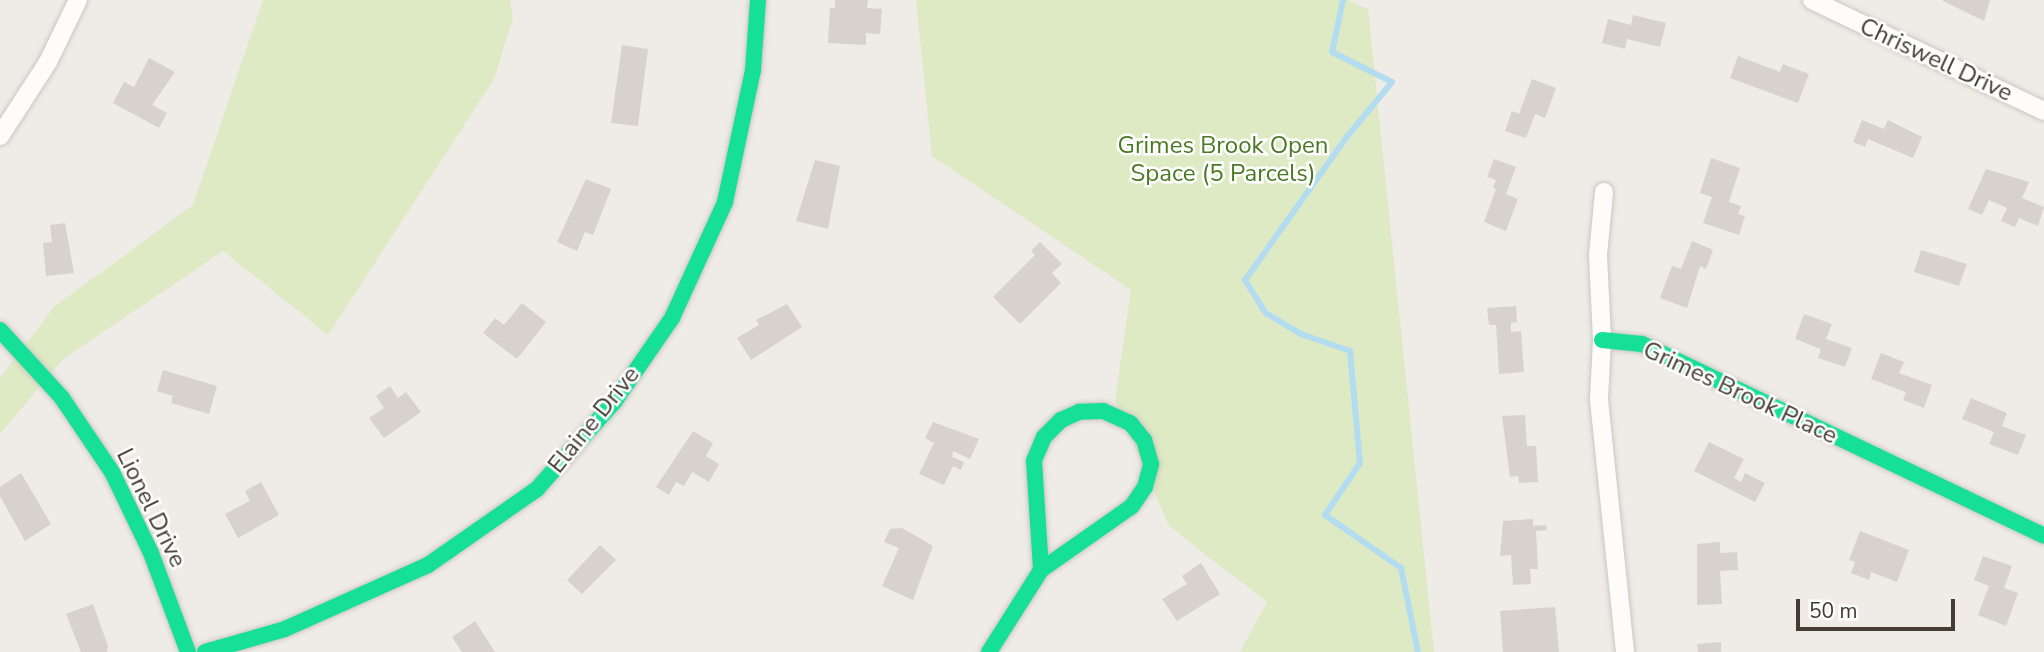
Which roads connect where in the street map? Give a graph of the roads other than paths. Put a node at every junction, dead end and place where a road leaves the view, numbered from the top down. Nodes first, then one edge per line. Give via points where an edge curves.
1 (78, 0) edge
2 (758, 0) edge
3 (1812, 0) edge
4 (1842, 7) edge
5 (2044, 111) edge
6 (0, 136) edge
7 (1604, 192) dead end
8 (0, 330) edge
9 (1602, 340) junction
10 (2044, 536) edge
11 (1041, 570) junction
12 (188, 652) edge
13 (205, 652) edge
14 (989, 652) edge
15 (1625, 652) edge

1 - 6 street via 48,62
2 - 13 street, Elaine Drive via 753,70 725,202 672,318 614,402 537,489 428,565 285,629
3 - 4 street, Chriswell Drive
4 - 5 street, Chriswell Drive
7 - 9 street via 1598,255
8 - 12 street, Lionel Drive via 62,398 112,471 151,553
9 - 10 street, Grimes Brook Place via 1642,344
9 - 15 street via 1600,400
11 - 11 street via 1132,506 1145,488 1151,464 1144,440 1130,423 1103,411 1079,412 1061,420 1044,437 1034,461
11 - 14 street

